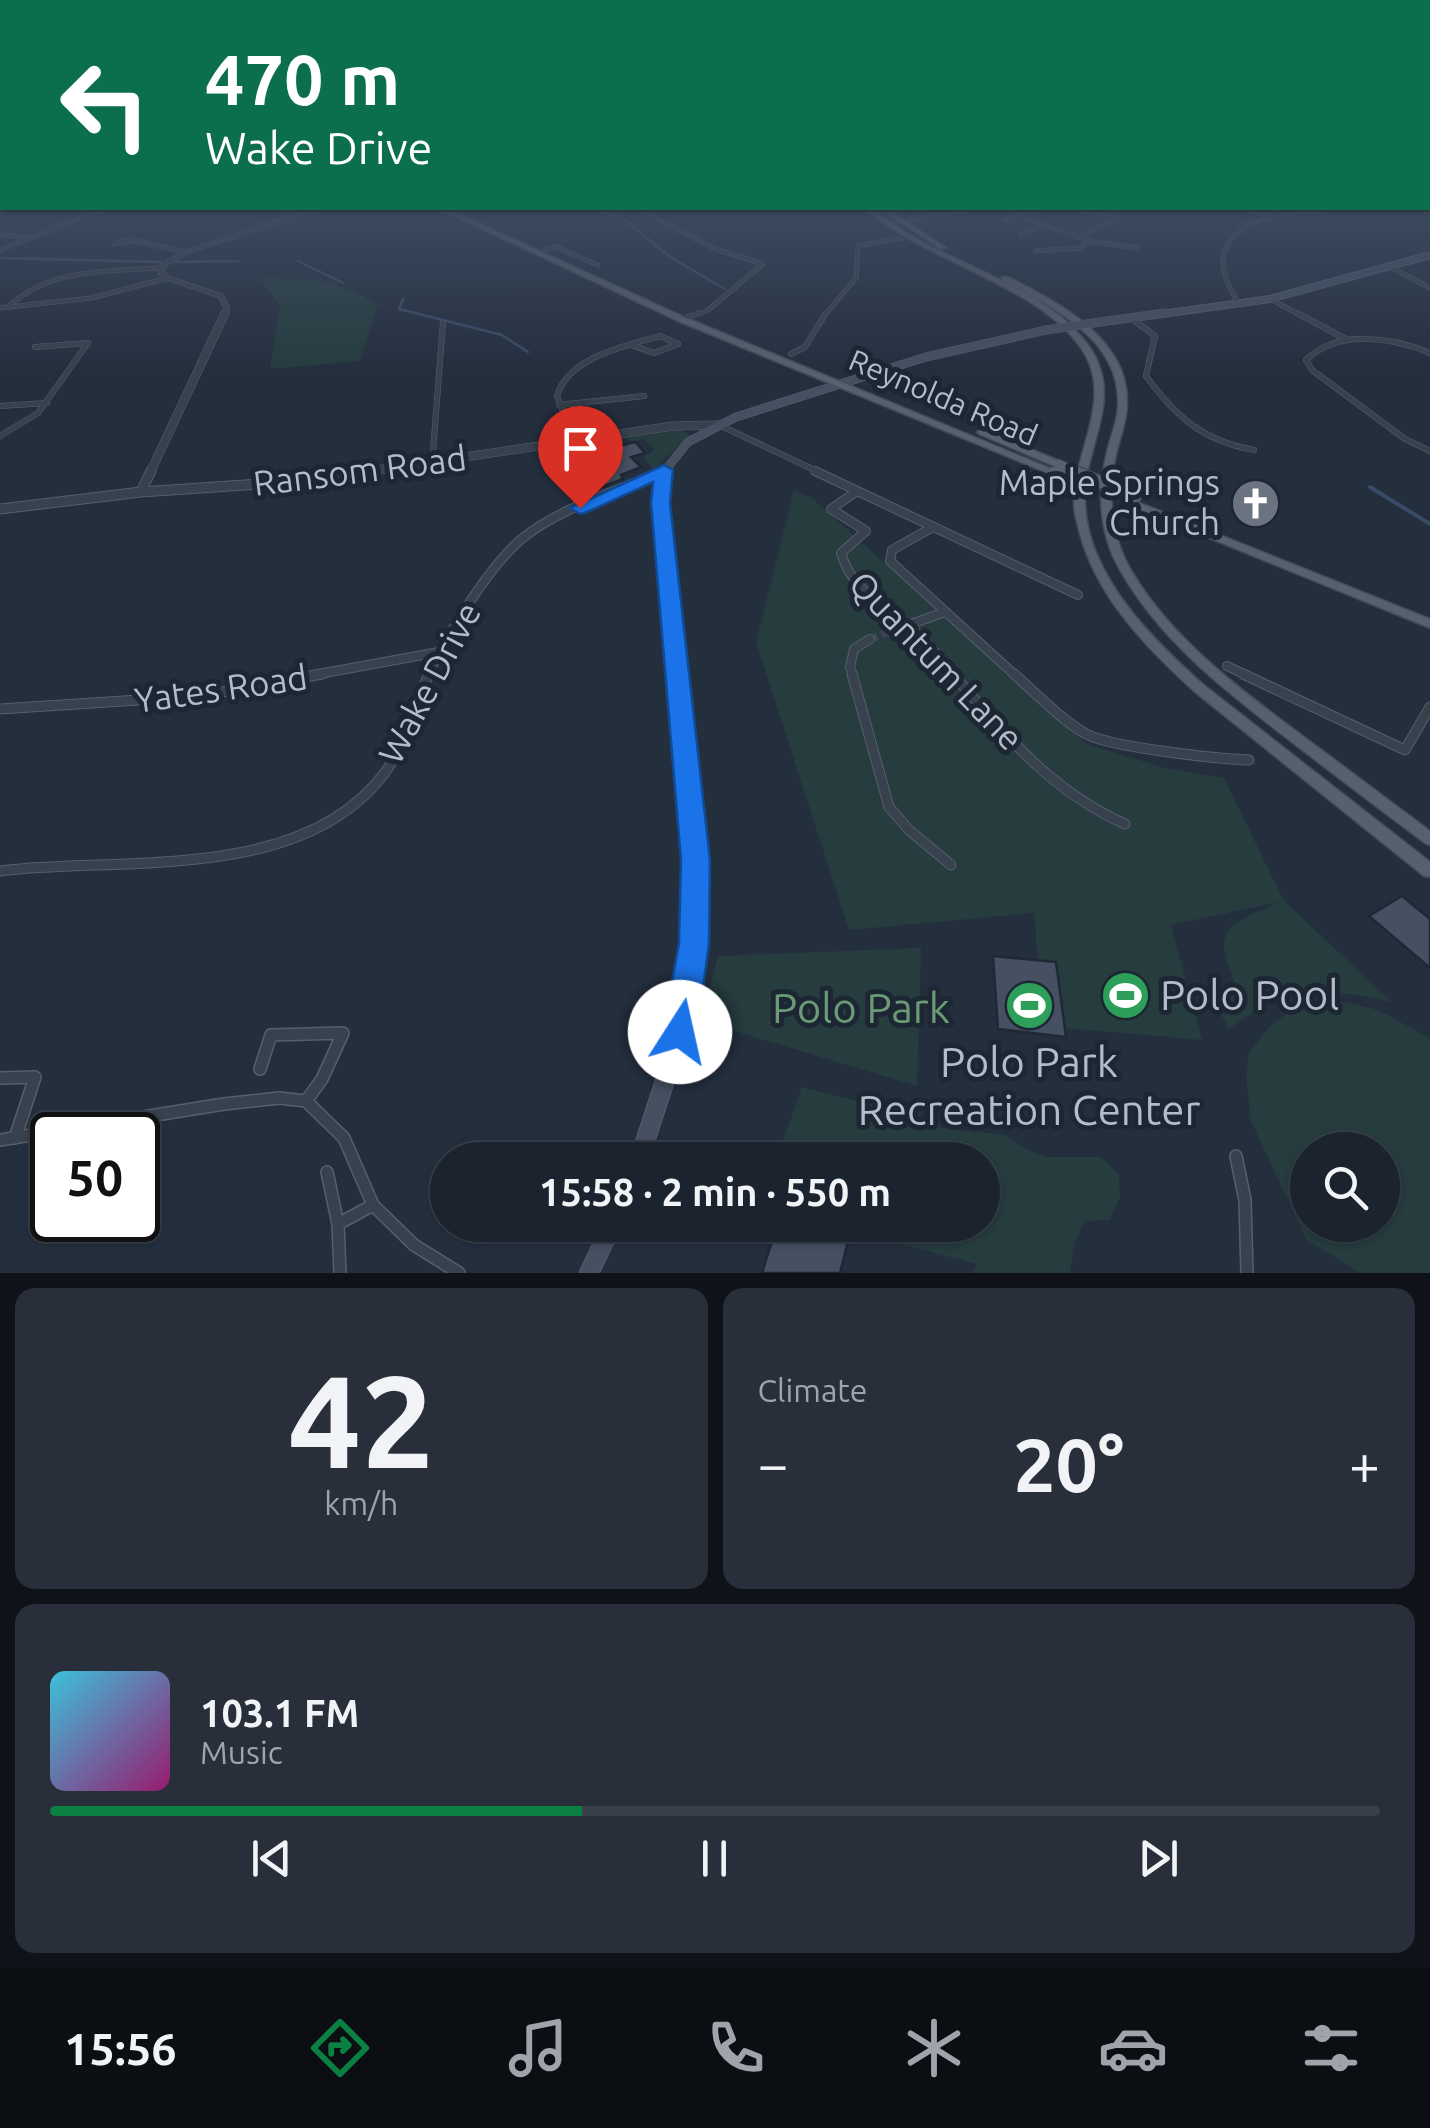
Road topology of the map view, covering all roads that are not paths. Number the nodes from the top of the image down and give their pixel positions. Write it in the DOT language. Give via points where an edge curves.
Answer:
graph roads {
  1 [pos="536,251"];
  2 [pos="547,251"];
  3 [pos="568,251"];
  4 [pos="723,251"];
  5 [pos="858,251"];
  6 [pos="934,251"];
  7 [pos="942,251"];
  8 [pos="952,251"];
  9 [pos="1225,251"];
  10 [pos="186,252"];
  11 [pos="1430,256"];
  12 [pos="598,265"];
  13 [pos="1389,266"];
  14 [pos="980,267"];
  15 [pos="162,268"];
  16 [pos="168,278"];
  17 [pos="1430,288"];
  18 [pos="1270,299"];
  19 [pos="1239,304"];
  20 [pos="4,307"];
  21 [pos="694,316"];
  22 [pos="681,318"];
  23 [pos="1131,318"];
  24 [pos="443,323"];
  25 [pos="1347,339"];
  26 [pos="630,344"];
  27 [pos="34,347"];
  28 [pos="1430,353"];
  29 [pos="791,354"];
  30 [pos="848,382"];
  31 [pos="644,396"];
  32 [pos="47,403"];
  33 [pos="559,405"];
  34 [pos="0,406"];
  35 [pos="719,425"];
  36 [pos="0,436"];
  37 [pos="574,440"];
  38 [pos="1254,450"];
  39 [pos="1430,450"];
  40 [pos="432,464"];
  41 [pos="664,470"];
  42 [pos="857,491"];
  43 [pos="140,492"];
  44 [pos="1133,499"];
  45 [pos="0,509"];
  46 [pos="933,527"];
  47 [pos="1078,596"];
  48 [pos="946,612"];
  49 [pos="1430,615"];
  50 [pos="1430,624"];
  51 [pos="909,625"];
  52 [pos="894,630"];
  53 [pos="870,639"];
  54 [pos="439,652"];
  55 [pos="1227,666"];
  56 [pos="1430,707"];
  57 [pos="0,708"];
  58 [pos="1249,760"];
  59 [pos="1124,824"];
  60 [pos="1430,839"];
  61 [pos="951,865"];
  62 [pos="1430,870"];
  63 [pos="0,871"];
  64 [pos="260,1069"];
  65 [pos="0,1078"];
  66 [pos="306,1101"];
  67 [pos="16,1138"];
  68 [pos="0,1140"];
  69 [pos="645,1142"];
  70 [pos="1236,1156"];
  71 [pos="327,1172"];
  72 [pos="372,1205"];
  73 [pos="338,1224"];
  74 [pos="604,1242"];
  75 [pos="340,1273"];
  76 [pos="459,1273"];
  77 [pos="590,1273"];
  78 [pos="1247,1273"];
  1 -- 22 [label="main road, Reynolda Road"];
  2 -- 21 [label="main road, Reynolda Road"];
  3 -- 12 [label="street"];
  4 -- 21 [label="street" via="763,264"];
  5 -- 29 [label="street" via="856,278"];
  6 -- 62 [label="main road" via="1068,327 1098,369 1102,392 1078,490 1080,518 1088,548 1129,616 1208,694"];
  7 -- 14 [label="main road"];
  8 -- 14 [label="main road"];
  9 -- 19 [label="street" via="1225,279"];
  10 -- 15 [label="street"];
  11 -- 13 [label="main road"];
  13 -- 17 [label="street"];
  13 -- 18 [label="main road"];
  14 -- 60 [label="main road" via="1082,326 1118,372 1122,398 1104,488 1106,526 1148,604 1245,698"];
  15 -- 16 [label="street"];
  15 -- 20 [label="street" via="42,282"];
  16 -- 20 [label="street" via="91,298"];
  16 -- 43 [label="street" via="221,296 227,309"];
  18 -- 19 [label="main road"];
  18 -- 25 [label="street"];
  19 -- 23 [label="main road"];
  21 -- 22 [label="street"];
  21 -- 29 [label="main road, Reynolda Road"];
  22 -- 30 [label="main road, Reynolda Road"];
  23 -- 30 [label="main road, bridge" via="957,346"];
  23 -- 38 [label="street" via="1155,336 1146,376 1172,413 1212,441"];
  24 -- 40 [label="street"];
  25 -- 28 [label="street" via="1392,341"];
  25 -- 39 [label="street" via="1310,353 1307,366 1405,439"];
  26 -- 26 [label="street" via="660,336 678,344 654,353"];
  26 -- 33 [label="street" via="565,377"];
  27 -- 32 [label="street" via="88,343"];
  29 -- 30 [label="main road, Reynolda Road"];
  30 -- 35 [label="main road"];
  30 -- 44 [label="main road, Reynolda Road, bridge"];
  31 -- 33 [label="street"];
  32 -- 34 [label="street"];
  32 -- 36 [label="street"];
  33 -- 37 [label="street"];
  35 -- 37 [label="street, Ransom Road"];
  35 -- 41 [label="main road" via="684,445"];
  35 -- 42 [label="street"];
  37 -- 40 [label="street, Ransom Road"];
  40 -- 43 [label="street, Ransom Road"];
  41 -- 54 [label="street, Wake Drive" via="525,536 495,567"];
  41 -- 69 [label="main road" via="660,503 696,912 680,1032"];
  42 -- 46 [label="street"];
  42 -- 51 [label="street, Quantum Lane" via="832,508 866,531 841,553 844,572"];
  43 -- 45 [label="street, Ransom Road"];
  44 -- 49 [label="main road, Reynolda Road"];
  44 -- 50 [label="main road, Reynolda Road"];
  46 -- 47 [label="street"];
  46 -- 48 [label="street" via="892,550 890,561"];
  48 -- 51 [label="street"];
  48 -- 58 [label="street" via="1090,736"];
  51 -- 52 [label="street"];
  51 -- 59 [label="street, Quantum Lane" via="1059,786 1092,813"];
  53 -- 61 [label="street" via="854,649 850,667 889,807"];
  54 -- 57 [label="street, Yates Road" via="200,696"];
  54 -- 63 [label="street, Wake Drive" via="386,770 318,828 277,846 197,858"];
  55 -- 56 [label="street" via="1405,750"];
  64 -- 66 [label="street" via="271,1035 343,1033"];
  65 -- 67 [label="street" via="34,1077"];
  66 -- 67 [label="street" via="224,1104"];
  66 -- 72 [label="street" via="344,1138"];
  67 -- 68 [label="street"];
  70 -- 78 [label="street"];
  71 -- 73 [label="street"];
  72 -- 73 [label="street"];
  72 -- 76 [label="street"];
  73 -- 75 [label="street"];
  74 -- 77 [label="main road"];
}
